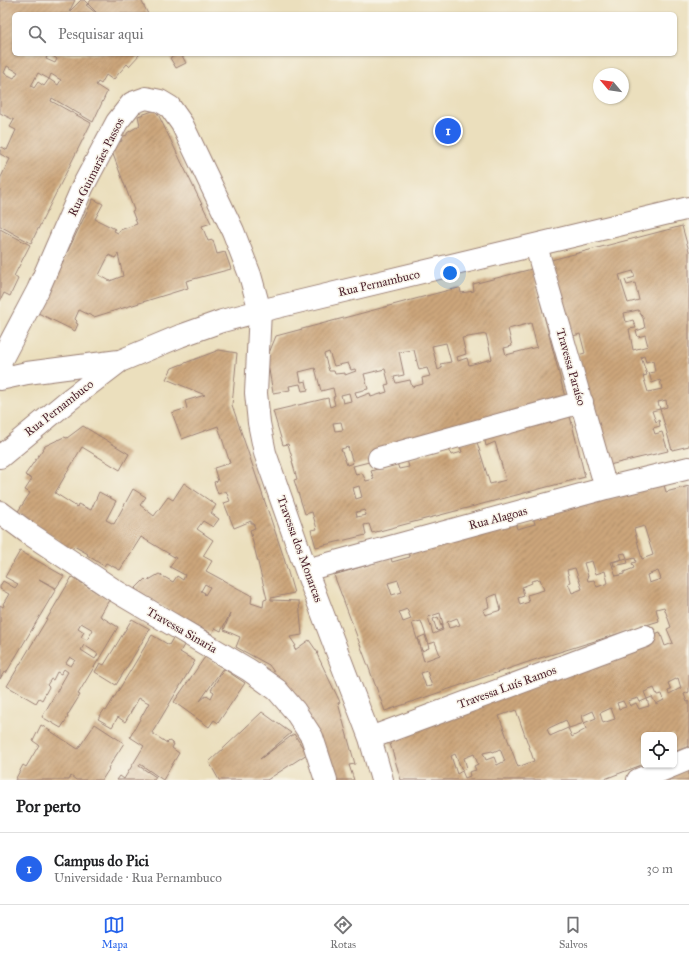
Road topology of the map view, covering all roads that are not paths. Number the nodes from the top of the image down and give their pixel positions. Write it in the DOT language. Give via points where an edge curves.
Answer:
graph roads {
  1 [pos="689,208"];
  2 [pos="536,246"];
  3 [pos="260,311"];
  4 [pos="120,361"];
  5 [pos="0,362"];
  6 [pos="0,379"];
  7 [pos="582,402"];
  8 [pos="0,457"];
  9 [pos="379,458"];
  10 [pos="689,468"];
  11 [pos="606,488"];
  12 [pos="0,512"];
  13 [pos="306,570"];
  14 [pos="645,636"];
  15 [pos="370,738"];
  16 [pos="689,759"];
  17 [pos="326,780"];
  18 [pos="382,780"];
  19 [pos="638,780"];
  1 -- 2 [label="street, Rua Pernambuco"];
  2 -- 3 [label="street, Rua Pernambuco"];
  2 -- 7 [label="street, Travessa Paraíso"];
  3 -- 4 [label="street, Rua Pernambuco" via="222,321"];
  3 -- 5 [label="street, Rua Guimarães Passos" via="250,275 233,231 182,124 170,107 160,101 146,98 132,103 117,122 83,186 38,290"];
  3 -- 13 [label="street, Travessa dos Monarcas" via="256,393 258,423 265,453"];
  4 -- 6 [label="street, Rua Pernambuco" via="27,372"];
  4 -- 8 [label="street, Rua Pernambuco"];
  7 -- 9 [label="street"];
  7 -- 11 [label="street, Travessa Paraíso"];
  10 -- 11 [label="street, Rua Alagoas"];
  11 -- 13 [label="street, Rua Alagoas"];
  12 -- 17 [label="street, Travessa Sinaria" via="114,590 249,670 277,690 312,737"];
  13 -- 15 [label="street, Travessa dos Monarcas"];
  14 -- 15 [label="street, Travessa Luís Ramos"];
  15 -- 18 [label="street, Travessa dos Monarcas"];
  16 -- 19 [label="street"];
}
